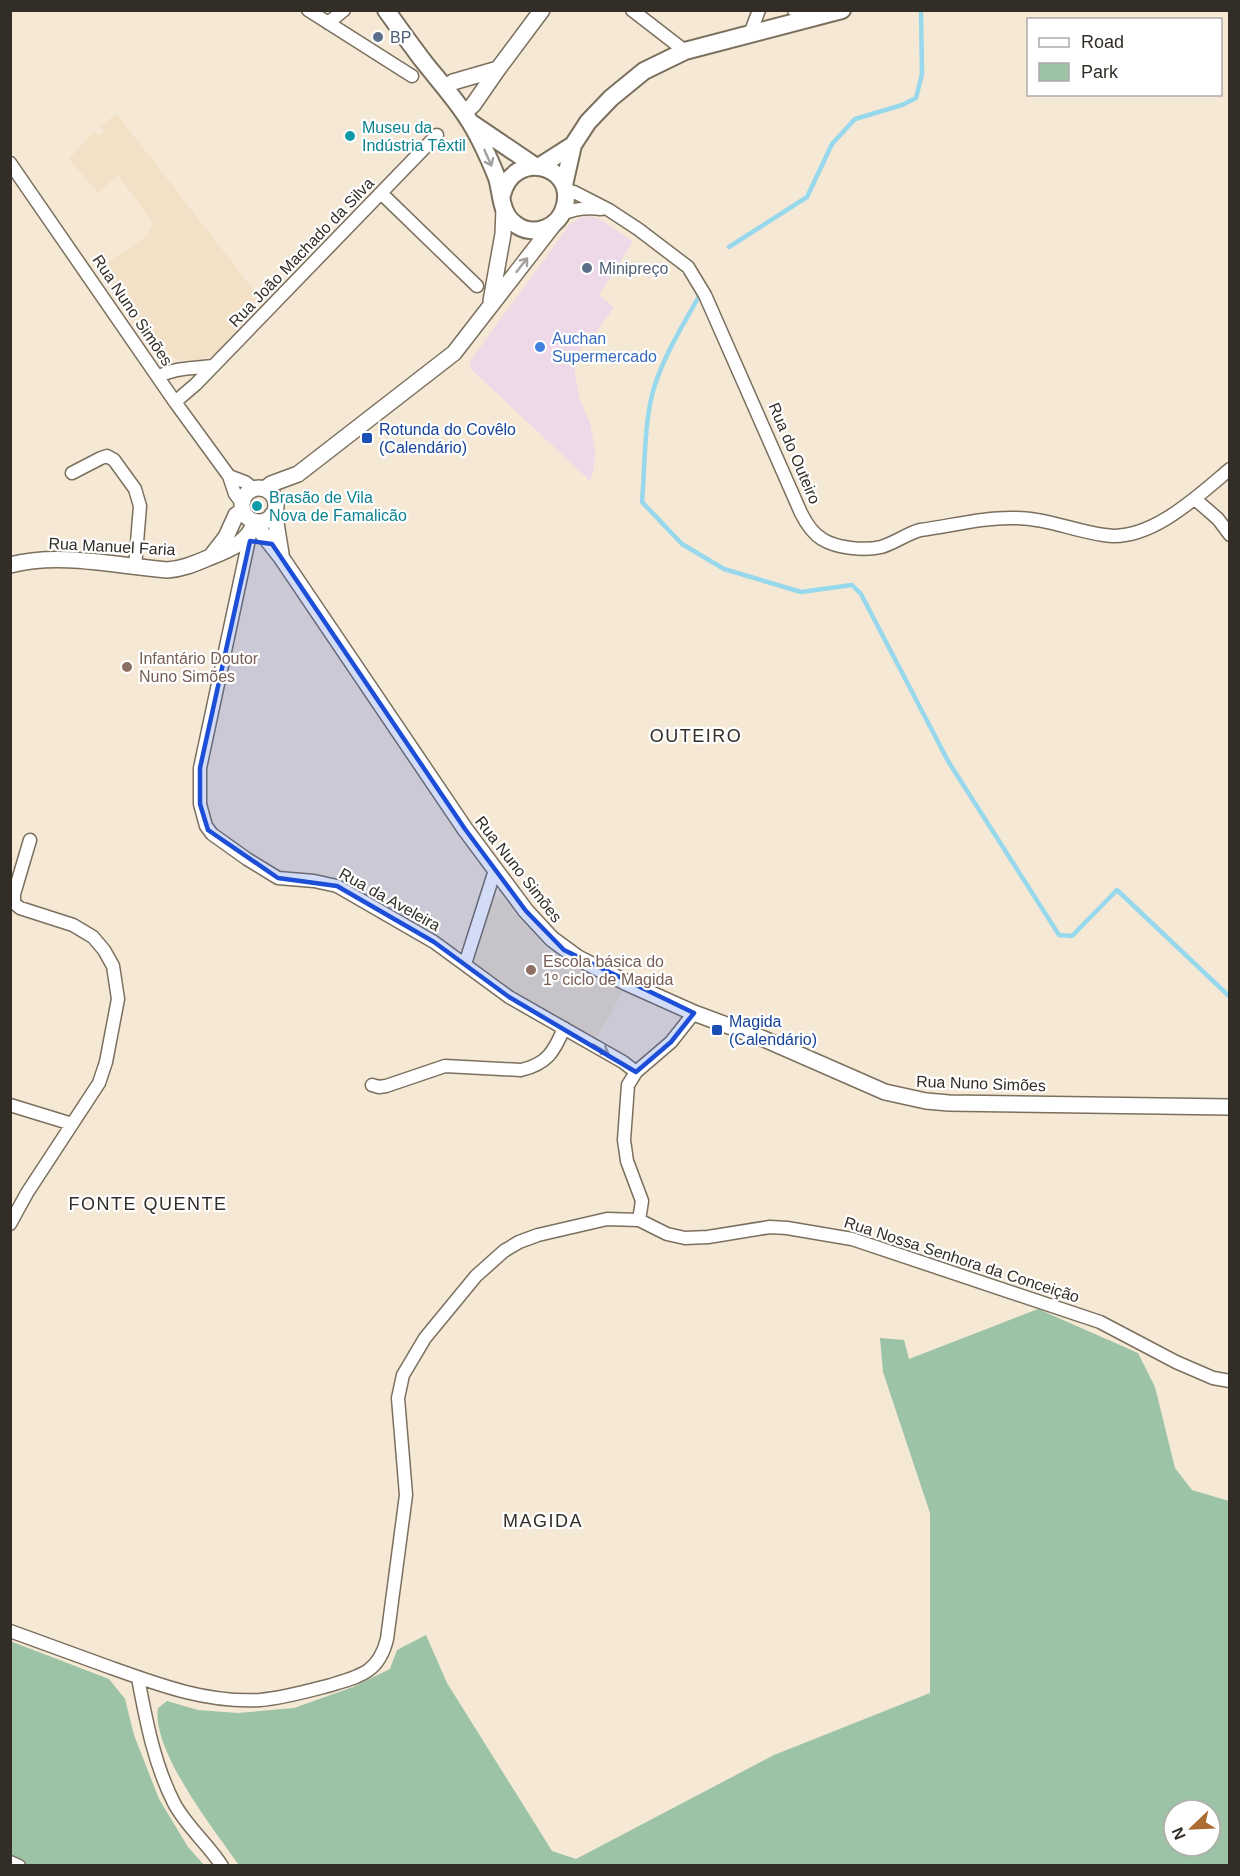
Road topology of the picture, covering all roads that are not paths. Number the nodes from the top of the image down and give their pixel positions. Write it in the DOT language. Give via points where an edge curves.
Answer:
graph roads {
  1 [pos="308,10"];
  2 [pos="344,10"];
  3 [pos="386,10"];
  4 [pos="542,10"];
  5 [pos="632,10"];
  6 [pos="759,10"];
  7 [pos="842,10"];
  8 [pos="800,15"];
  9 [pos="328,23"];
  10 [pos="750,34"];
  11 [pos="685,51"];
  12 [pos="498,69"];
  13 [pos="412,76"];
  14 [pos="445,87"];
  15 [pos="467,117"];
  16 [pos="437,135"];
  17 [pos="573,145"];
  18 [pos="10,163"];
  19 [pos="537,166"];
  20 [pos="564,188"];
  21 [pos="381,193"];
  22 [pos="503,202"];
  23 [pos="609,210"];
  24 [pos="558,219"];
  25 [pos="477,286"];
  26 [pos="490,305"];
  27 [pos="212,366"];
  28 [pos="158,377"];
  29 [pos="175,402"];
  30 [pos="1230,469"];
  31 [pos="72,473"];
  32 [pos="298,474"];
  33 [pos="229,476"];
  34 [pos="259,489"];
  35 [pos="1195,498"];
  36 [pos="242,507"];
  37 [pos="274,509"];
  38 [pos="250,532"];
  39 [pos="1230,535"];
  40 [pos="210,557"];
  41 [pos="281,557"];
  42 [pos="10,565"];
  43 [pos="135,567"];
  44 [pos="30,840"];
  45 [pos="495,870"];
  46 [pos="465,964"];
  47 [pos="694,1012"];
  48 [pos="564,1028"];
  49 [pos="636,1072"];
  50 [pos="372,1085"];
  51 [pos="10,1105"];
  52 [pos="1230,1107"];
  53 [pos="72,1124"];
  54 [pos="639,1220"];
  55 [pos="10,1224"];
  56 [pos="1230,1381"];
  57 [pos="10,1631"];
  58 [pos="138,1678"];
  59 [pos="10,1862"];
  60 [pos="19,1866"];
  61 [pos="222,1866"];
  1 -- 9 [label="street"];
  2 -- 9 [label="street"];
  3 -- 14 [label="main road"];
  4 -- 12 [label="street"];
  5 -- 11 [label="street"];
  6 -- 10 [label="street"];
  7 -- 8 [label="main road"];
  8 -- 10 [label="main road"];
  9 -- 13 [label="street"];
  10 -- 11 [label="main road"];
  11 -- 17 [label="main road" via="622,87 593,116"];
  12 -- 14 [label="street"];
  12 -- 15 [label="street"];
  14 -- 15 [label="main road"];
  15 -- 19 [label="main road"];
  15 -- 22 [label="main road, one-way" via="496,177"];
  16 -- 21 [label="street, Rua João Machado da Silva"];
  17 -- 19 [label="main road"];
  17 -- 20 [label="main road"];
  18 -- 28 [label="street, Rua Nuno Simões"];
  19 -- 20 [label="main road" via="554,173"];
  19 -- 22 [label="main road" via="516,171 509,177"];
  20 -- 23 [label="street, Rua do Outeiro"];
  20 -- 24 [label="main road" via="565,206"];
  21 -- 25 [label="street"];
  21 -- 27 [label="street, Rua João Machado da Silva"];
  22 -- 24 [label="main road" via="508,218 525,229 545,229"];
  22 -- 26 [label="street" via="504,234"];
  23 -- 24 [label="street, Rua do Outeiro" via="573,209"];
  23 -- 35 [label="street, Rua do Outeiro" via="688,267 698,281 801,513 822,539 871,549 920,530 998,518 1037,519 1113,537 1152,526"];
  26 -- 24 [label="street, one-way"];
  26 -- 32 [label="street" via="468,337 443,363"];
  27 -- 28 [label="street" via="178,369"];
  27 -- 29 [label="street, Rua João Machado da Silva"];
  28 -- 29 [label="street, Rua Nuno Simões"];
  29 -- 33 [label="street, Rua Nuno Simões"];
  30 -- 35 [label="street, Rua do Outeiro"];
  31 -- 43 [label="street" via="107,456 135,489 140,506"];
  32 -- 34 [label="street"];
  32 -- 37 [label="street"];
  33 -- 34 [label="street, Rua Nuno Simões"];
  33 -- 36 [label="street, Rua Nuno Simões"];
  34 -- 36 [label="street" via="246,494"];
  34 -- 37 [label="street" via="270,492"];
  35 -- 39 [label="street"];
  36 -- 38 [label="street, Rua Nuno Simões"];
  36 -- 40 [label="street"];
  37 -- 38 [label="street, Rua Manuel Faria"];
  37 -- 41 [label="street, Rua Nuno Simões"];
  38 -- 40 [label="street, Rua Manuel Faria"];
  38 -- 41 [label="street, Rua Nuno Simões" via="262,533"];
  38 -- 46 [label="street, Rua da Aveleira" via="200,768 200,804 206,826 278,878 337,886"];
  40 -- 43 [label="street, Rua Manuel Faria" via="180,569"];
  41 -- 45 [label="street, Rua Nuno Simões"];
  42 -- 43 [label="street, Rua Manuel Faria" via="62,560"];
  44 -- 53 [label="street" via="14,903 73,925 93,937 113,966 117,983 118,999 106,1062 99,1083"];
  45 -- 46 [label="street"];
  45 -- 47 [label="street, Rua Nuno Simões" via="526,911 564,950"];
  46 -- 48 [label="street, Rua da Aveleira" via="509,997"];
  47 -- 49 [label="street" via="665,1047"];
  47 -- 52 [label="street, Rua Nuno Simões" via="905,1098"];
  48 -- 49 [label="street, Rua da Aveleira, one-way"];
  48 -- 50 [label="street" via="551,1054 531,1067 520,1070 445,1066 386,1086"];
  49 -- 54 [label="street" via="628,1085 624,1140 627,1161 642,1201"];
  51 -- 53 [label="street"];
  53 -- 55 [label="street"];
  54 -- 56 [label="street, Rua Nossa Senhora da Conceição" via="667,1234 686,1238 770,1227 852,1239 1100,1322 1176,1362"];
  54 -- 58 [label="street" via="607,1219 527,1239 504,1251 476,1276 408,1364 398,1398 405,1512 387,1639 384,1652 371,1669 319,1688 261,1700 210,1698"];
  57 -- 58 [label="street"];
  58 -- 61 [label="street" via="151,1741 175,1804"];
  59 -- 60 [label="street"];
}
